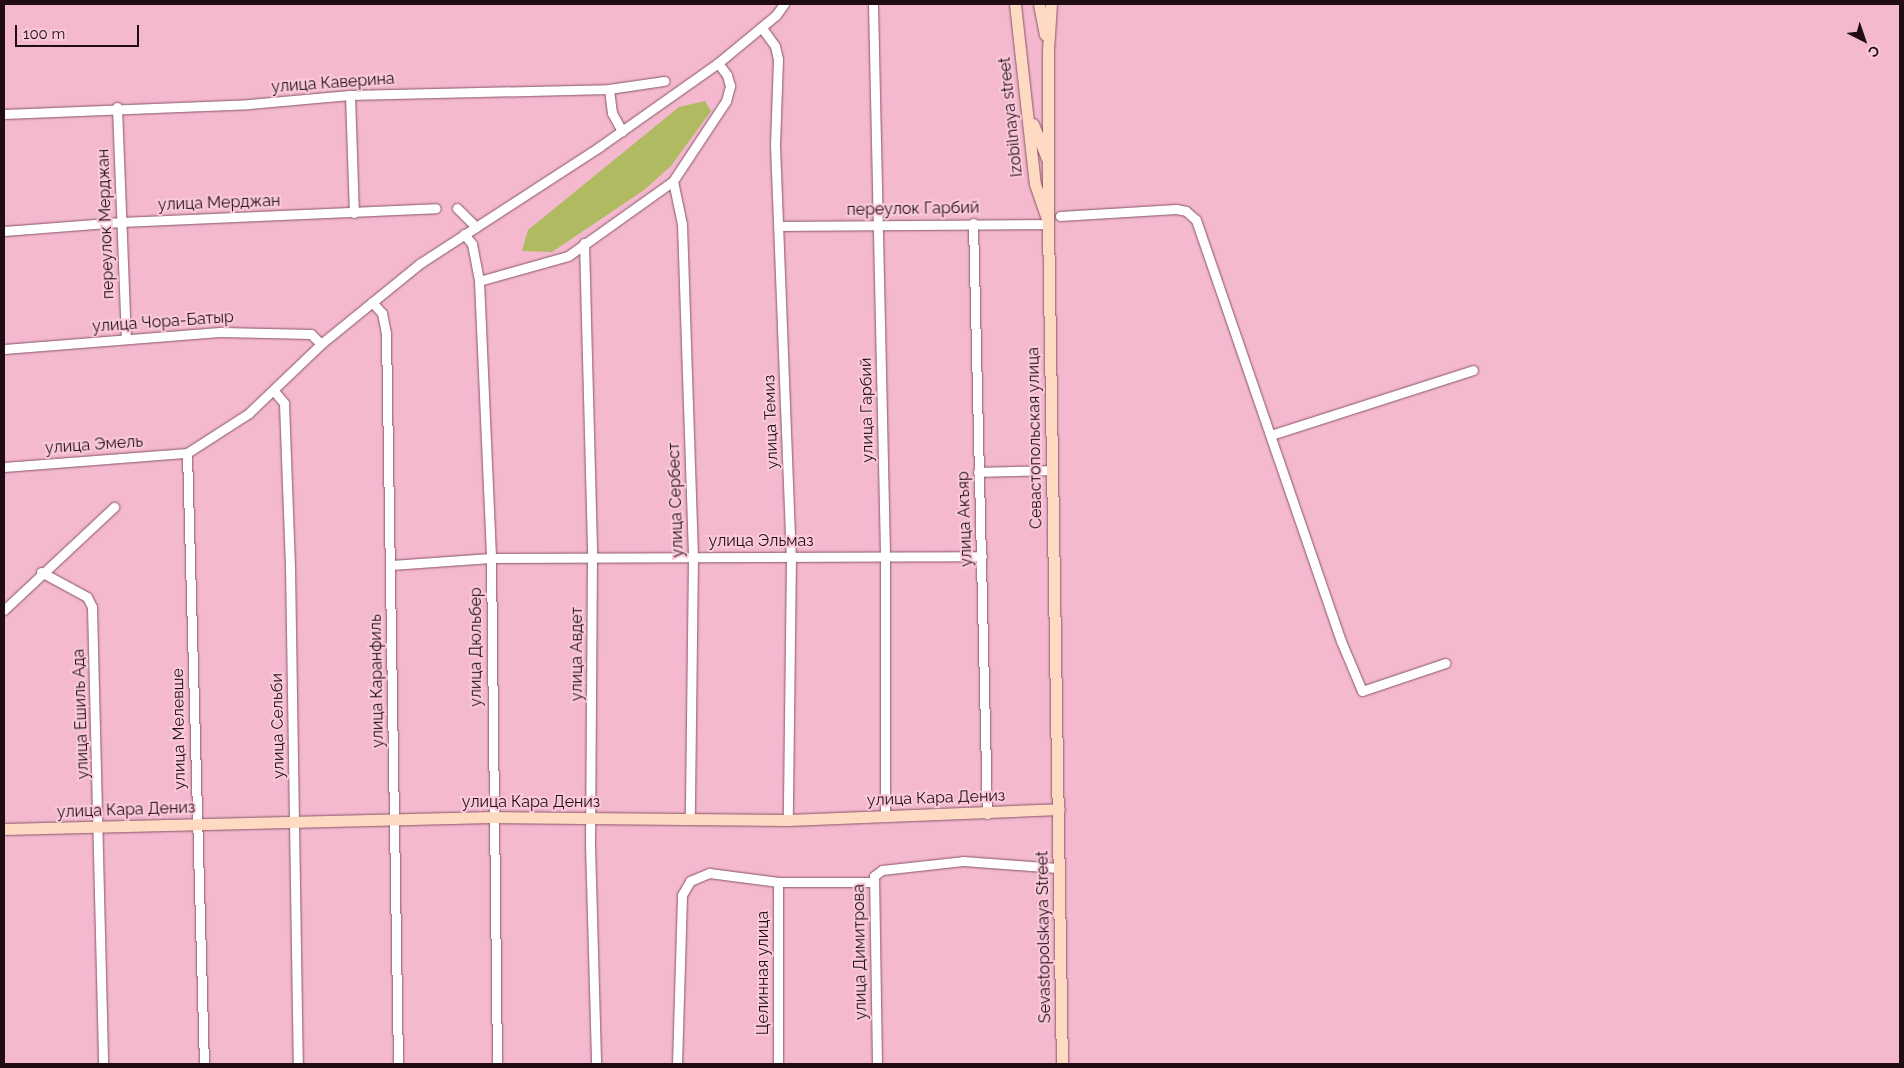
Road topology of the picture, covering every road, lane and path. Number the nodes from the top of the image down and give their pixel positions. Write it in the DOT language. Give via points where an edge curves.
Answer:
graph roads {
  1 [pos="784,4"];
  2 [pos="873,4"];
  3 [pos="1015,4"];
  4 [pos="1039,4"];
  5 [pos="1051,4"];
  6 [pos="762,28"];
  7 [pos="1048,51"];
  8 [pos="718,63"];
  9 [pos="664,81"];
  10 [pos="609,89"];
  11 [pos="350,95"];
  12 [pos="116,107"];
  13 [pos="1028,113"];
  14 [pos="4,114"];
  15 [pos="622,131"];
  16 [pos="1050,166"];
  17 [pos="673,181"];
  18 [pos="436,208"];
  19 [pos="458,208"];
  20 [pos="354,213"];
  21 [pos="1060,216"];
  22 [pos="120,222"];
  23 [pos="973,223"];
  24 [pos="879,224"];
  25 [pos="1048,224"];
  26 [pos="779,226"];
  27 [pos="476,227"];
  28 [pos="4,231"];
  29 [pos="464,234"];
  30 [pos="584,243"];
  31 [pos="478,281"];
  32 [pos="372,302"];
  33 [pos="126,339"];
  34 [pos="320,344"];
  35 [pos="4,349"];
  36 [pos="1474,370"];
  37 [pos="274,391"];
  38 [pos="1274,434"];
  39 [pos="187,453"];
  40 [pos="4,467"];
  41 [pos="1052,470"];
  42 [pos="978,472"];
  43 [pos="114,507"];
  44 [pos="693,556"];
  45 [pos="791,556"];
  46 [pos="885,556"];
  47 [pos="982,556"];
  48 [pos="592,557"];
  49 [pos="491,558"];
  50 [pos="391,566"];
  51 [pos="41,572"];
  52 [pos="4,610"];
  53 [pos="1445,663"];
  54 [pos="1059,809"];
  55 [pos="987,814"];
  56 [pos="885,816"];
  57 [pos="492,817"];
  58 [pos="593,818"];
  59 [pos="690,820"];
  60 [pos="788,820"];
  61 [pos="393,822"];
  62 [pos="197,824"];
  63 [pos="294,824"];
  64 [pos="99,827"];
  65 [pos="4,829"];
  66 [pos="1058,868"];
  67 [pos="778,882"];
  68 [pos="872,882"];
  69 [pos="103,1064"];
  70 [pos="204,1064"];
  71 [pos="298,1064"];
  72 [pos="398,1064"];
  73 [pos="497,1064"];
  74 [pos="596,1064"];
  75 [pos="677,1064"];
  76 [pos="778,1064"];
  77 [pos="877,1064"];
  78 [pos="1062,1064"];
  1 -- 6 [label="street"];
  2 -- 24 [label="street, улица Гарбий"];
  3 -- 13 [label="main road, Izobilnaya street"];
  4 -- 7 [label="main road"];
  5 -- 7 [label="main road"];
  6 -- 8 [label="street"];
  6 -- 26 [label="street, улица Темиз" via="775,46 778,59 776,145"];
  7 -- 16 [label="main road, Севастопольская улица"];
  8 -- 15 [label="street"];
  8 -- 17 [label="street" via="730,86 726,101"];
  9 -- 10 [label="street, улица Каверина"];
  10 -- 11 [label="street, улица Каверина"];
  10 -- 15 [label="street" via="612,113"];
  11 -- 12 [label="street, улица Каверина" via="249,104"];
  11 -- 20 [label="street"];
  12 -- 14 [label="street, улица Каверина"];
  12 -- 22 [label="street, переулок Мерджан"];
  13 -- 16 [label="main road"];
  13 -- 25 [label="main road, Izobilnaya street" via="1035,184"];
  15 -- 27 [label="street"];
  16 -- 25 [label="main road, Севастопольская улица"];
  17 -- 30 [label="street"];
  17 -- 44 [label="street, улица Сербест" via="682,224"];
  18 -- 20 [label="street, улица Мерджан"];
  19 -- 27 [label="street"];
  20 -- 22 [label="street, улица Мерджан"];
  21 -- 53 [label="street" via="1176,209 1196,220 1341,641 1362,691"];
  22 -- 28 [label="street, улица Мерджан"];
  22 -- 33 [label="street, переулок Мерджан"];
  23 -- 24 [label="street, переулок Гарбий"];
  23 -- 25 [label="street, переулок Гарбий"];
  23 -- 42 [label="street, улица Акъяр"];
  24 -- 26 [label="street, переулок Гарбий"];
  24 -- 46 [label="street, улица Гарбий"];
  25 -- 41 [label="main road, Севастопольская улица"];
  26 -- 45 [label="street, улица Темиз"];
  27 -- 29 [label="street"];
  29 -- 31 [label="street, улица Дюльбер" via="472,244"];
  29 -- 32 [label="street"];
  30 -- 31 [label="street" via="568,256"];
  30 -- 48 [label="street, улица Авдет"];
  31 -- 49 [label="street, улица Дюльбер"];
  32 -- 34 [label="street"];
  32 -- 50 [label="street, улица Каранфиль" via="382,313 386,333"];
  33 -- 34 [label="street, улица Чора-Батыр" via="222,332 311,334"];
  33 -- 35 [label="street, улица Чора-Батыр"];
  34 -- 37 [label="street"];
  36 -- 38 [label="street"];
  37 -- 39 [label="street" via="249,413"];
  37 -- 63 [label="street, улица Сельби" via="284,402"];
  39 -- 40 [label="street, улица Эмель"];
  39 -- 62 [label="street, улица Мелевше"];
  41 -- 42 [label="street"];
  41 -- 54 [label="main road, Севастопольская улица"];
  42 -- 47 [label="street, улица Акъяр"];
  43 -- 51 [label="street"];
  44 -- 45 [label="street, улица Эльмаз"];
  44 -- 48 [label="street, улица Эльмаз"];
  44 -- 59 [label="street, улица Сербест"];
  45 -- 46 [label="street, улица Эльмаз"];
  45 -- 60 [label="street, улица Темиз"];
  46 -- 47 [label="street, улица Эльмаз"];
  46 -- 56 [label="street, улица Гарбий"];
  47 -- 55 [label="street, улица Акъяр"];
  48 -- 49 [label="street, улица Эльмаз"];
  48 -- 58 [label="street, улица Авдет"];
  49 -- 50 [label="street, улица Эльмаз"];
  49 -- 57 [label="street, улица Дюльбер"];
  50 -- 61 [label="street, улица Каранфиль"];
  51 -- 52 [label="street"];
  51 -- 64 [label="street, улица Ешиль Ада" via="87,597 92,607"];
  54 -- 55 [label="main road, улица Кара Дениз"];
  54 -- 66 [label="main road, Sevastopolskaya Street"];
  55 -- 56 [label="main road, улица Кара Дениз"];
  56 -- 60 [label="main road, улица Кара Дениз"];
  57 -- 58 [label="main road, улица Кара Дениз"];
  57 -- 61 [label="main road, улица Кара Дениз"];
  57 -- 73 [label="street, улица Дюльбер"];
  58 -- 59 [label="main road, улица Кара Дениз"];
  58 -- 74 [label="street, улица Авдет" via="590,845"];
  59 -- 60 [label="main road, улица Кара Дениз"];
  61 -- 63 [label="main road, улица Кара Дениз"];
  61 -- 72 [label="street, улица Каранфиль"];
  62 -- 63 [label="main road, улица Кара Дениз"];
  62 -- 64 [label="main road, улица Кара Дениз"];
  62 -- 70 [label="street, улица Мелевше"];
  63 -- 71 [label="street, улица Сельби"];
  64 -- 65 [label="main road, улица Кара Дениз"];
  64 -- 69 [label="street, улица Ешиль Ада"];
  66 -- 68 [label="street, улица Димитрова" via="963,861 882,870"];
  66 -- 78 [label="main road, Sevastopolskaya Street"];
  67 -- 68 [label="street"];
  67 -- 75 [label="street" via="709,873 690,881 682,895"];
  67 -- 76 [label="street, Целинная улица"];
  68 -- 77 [label="street, улица Димитрова"];
}
